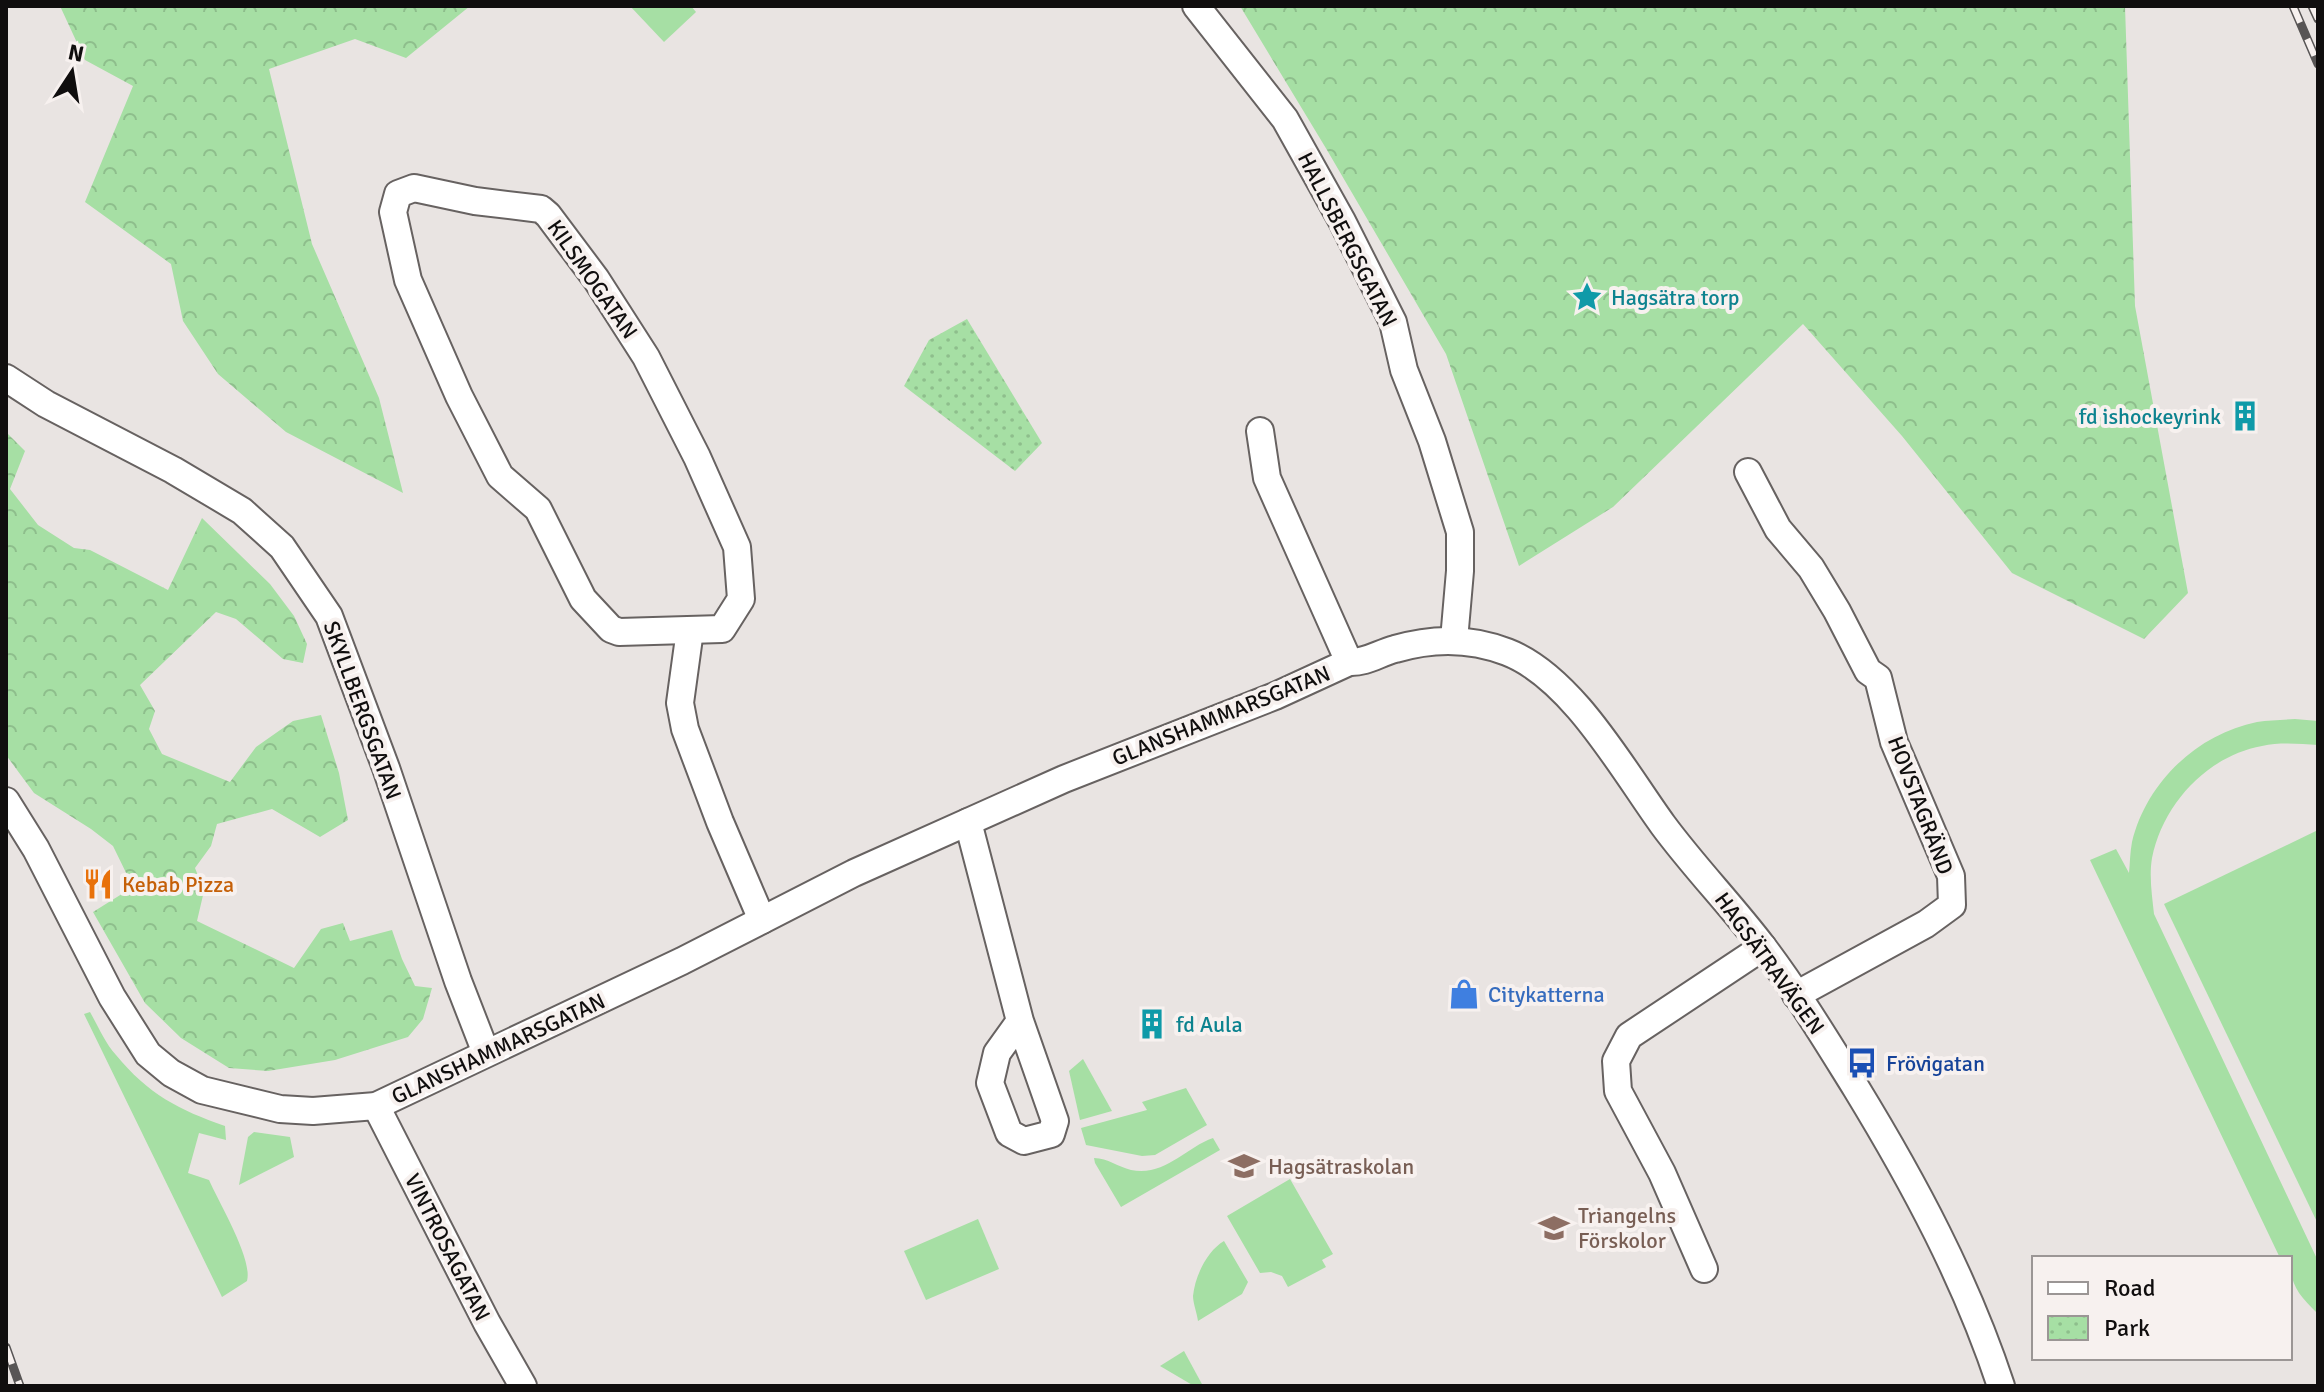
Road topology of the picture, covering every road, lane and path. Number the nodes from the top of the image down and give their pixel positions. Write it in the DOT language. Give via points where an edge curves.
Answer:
graph roads {
  1 [pos="1196,6"];
  2 [pos="6,378"];
  3 [pos="1260,431"];
  4 [pos="1748,472"];
  5 [pos="690,630"];
  6 [pos="1454,640"];
  7 [pos="1481,644"];
  8 [pos="1349,662"];
  9 [pos="6,801"];
  10 [pos="968,822"];
  11 [pos="762,920"];
  12 [pos="1763,947"];
  13 [pos="1796,995"];
  14 [pos="1020,1021"];
  15 [pos="486,1053"];
  16 [pos="376,1106"];
  17 [pos="1704,1269"];
  18 [pos="523,1386"];
  19 [pos="2001,1386"];
  1 -- 6 [label="street, HALLSBERGSGATAN" via="1285,119 1393,322 1404,370 1460,532"];
  2 -- 15 [label="street, SKYLLBERGSGATAN" via="242,511 282,547 329,616"];
  3 -- 8 [label="street" via="1267,478"];
  4 -- 13 [label="street, HOVSTAGRÄND" via="1778,529 1811,568 1868,671 1878,678 1894,742 1951,876 1952,905"];
  5 -- 5 [label="street, KILSMOGATAN" via="611,629 583,599 538,509 500,476 408,280 393,212 398,194 414,188 541,209 596,279 646,357 737,547 741,599 722,629"];
  5 -- 11 [label="street" via="680,703 685,729"];
  6 -- 7 [label="street, GLANSHAMMARSGATAN"];
  6 -- 8 [label="street, GLANSHAMMARSGATAN" via="1421,642"];
  7 -- 12 [label="street, HAGSÄTRAVÄGEN" via="1508,652 1556,684"];
  8 -- 10 [label="street, GLANSHAMMARSGATAN"];
  9 -- 16 [label="street, GLANSHAMMARSGATAN" via="112,997 148,1054 171,1073 202,1090 280,1109"];
  10 -- 11 [label="street, GLANSHAMMARSGATAN"];
  10 -- 14 [label="street"];
  11 -- 15 [label="street, GLANSHAMMARSGATAN"];
  12 -- 13 [label="street, HAGSÄTRAVÄGEN"];
  12 -- 17 [label="street" via="1629,1036 1616,1061 1618,1091"];
  13 -- 19 [label="street, HAGSÄTRAVÄGEN" via="1921,1199"];
  15 -- 16 [label="street, GLANSHAMMARSGATAN"];
  16 -- 18 [label="street, VINTROSAGATAN"];
}
